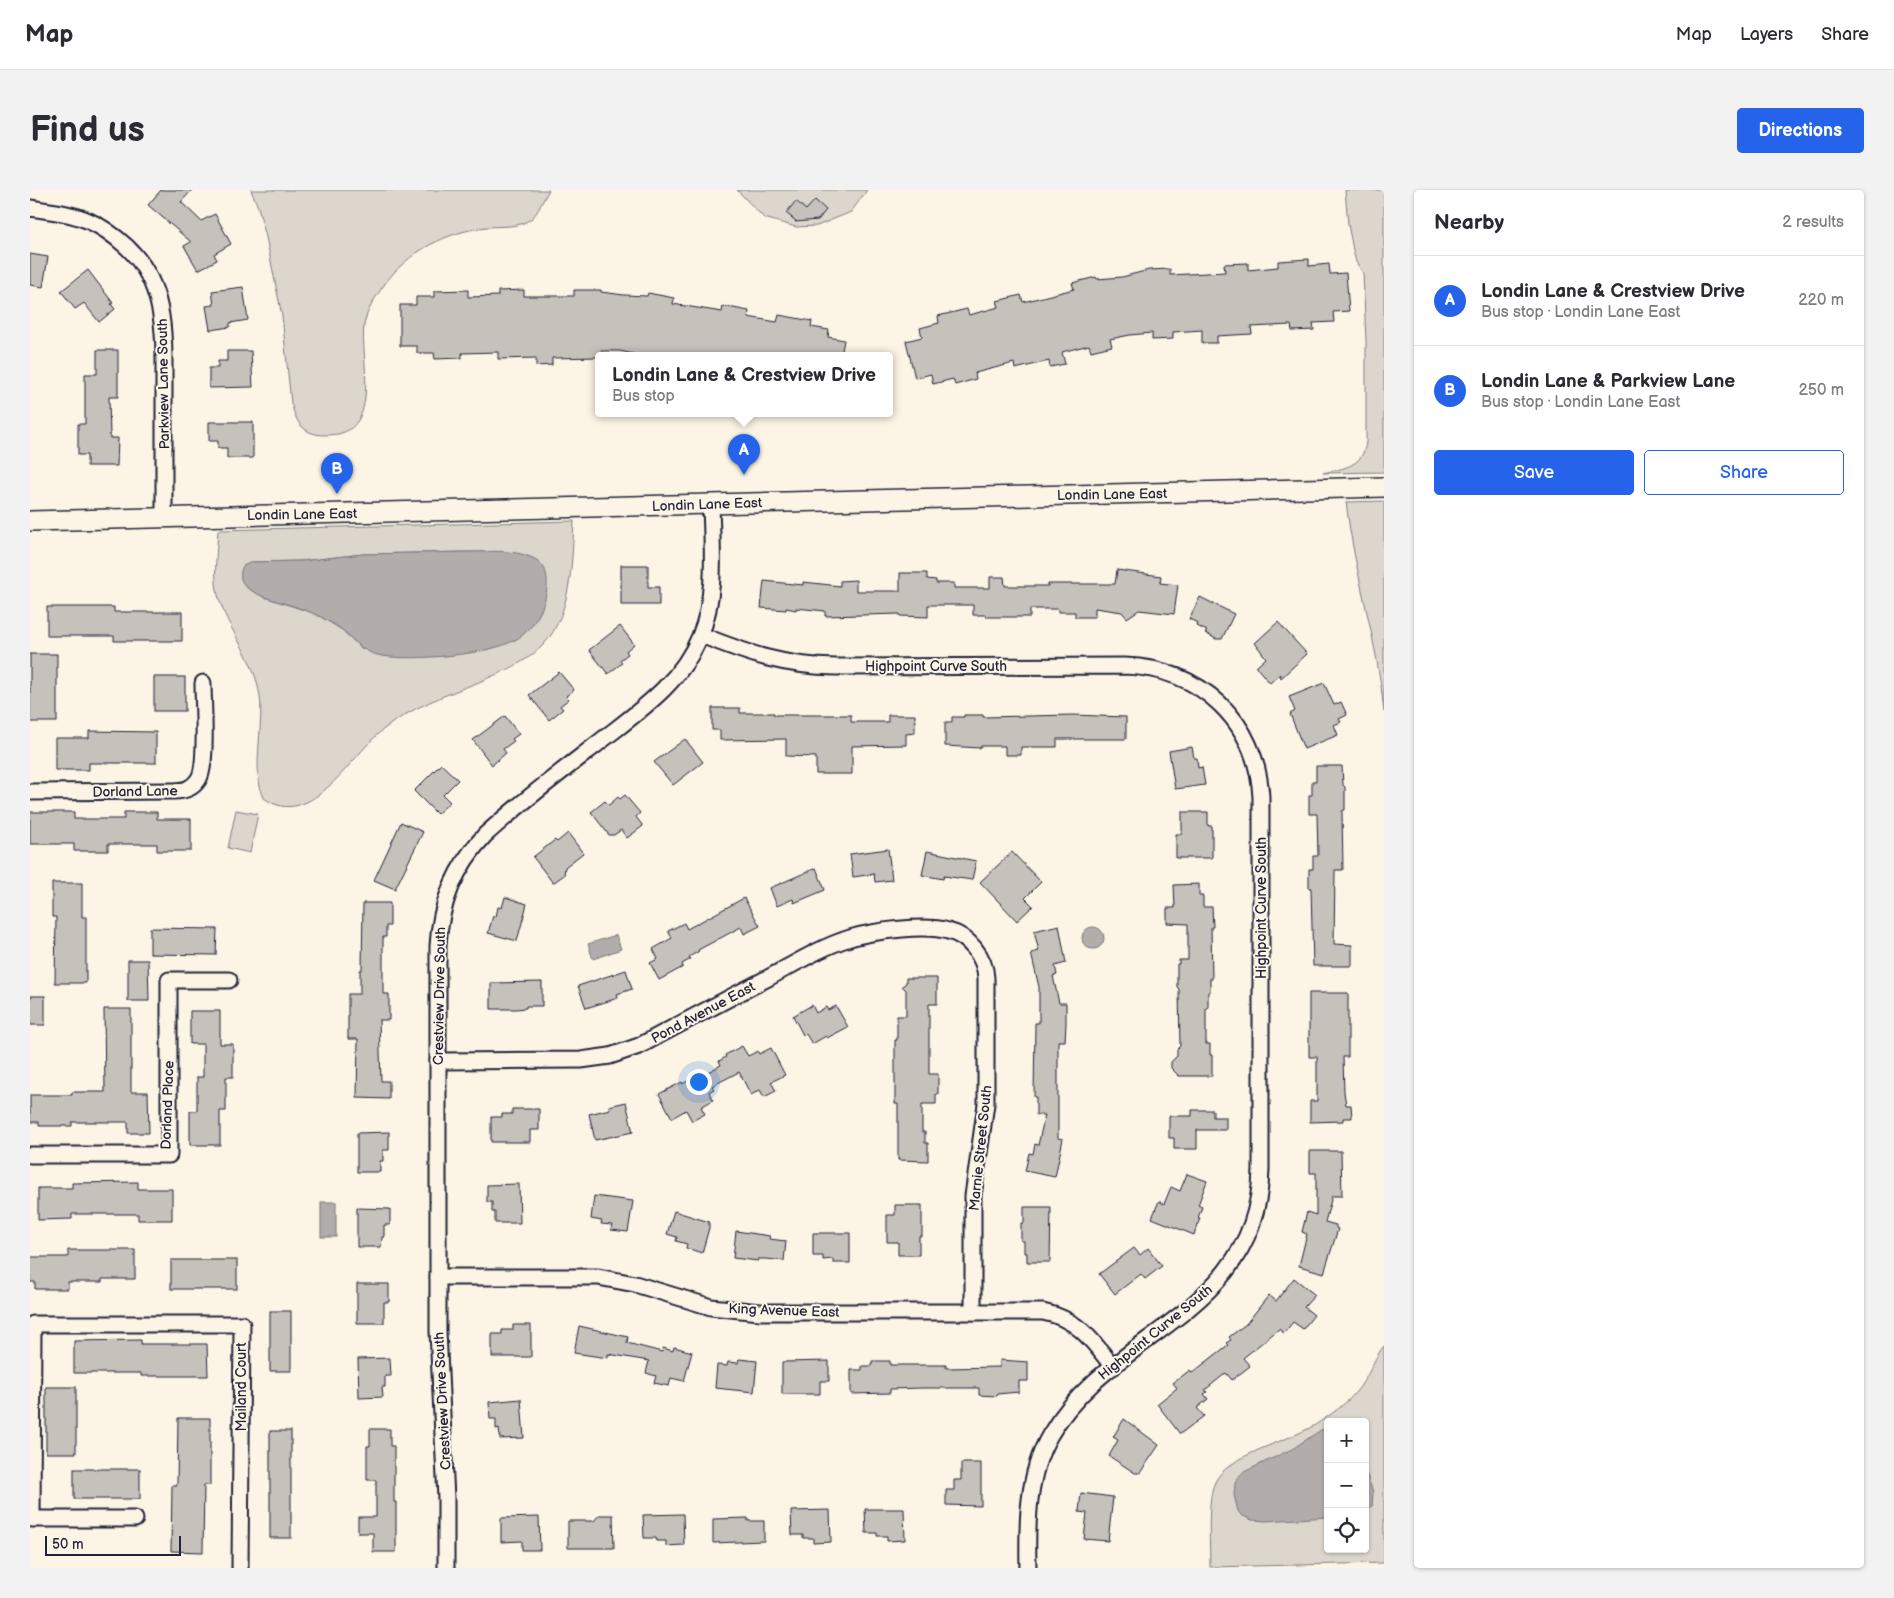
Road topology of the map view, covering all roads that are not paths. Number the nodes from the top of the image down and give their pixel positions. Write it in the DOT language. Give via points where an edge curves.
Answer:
graph roads {
  1 [pos="30,208"];
  2 [pos="1384,487"];
  3 [pos="711,504"];
  4 [pos="164,518"];
  5 [pos="30,521"];
  6 [pos="701,635"];
  7 [pos="203,683"];
  8 [pos="30,792"];
  9 [pos="959,935"];
  10 [pos="229,980"];
  11 [pos="438,1061"];
  12 [pos="30,1155"];
  13 [pos="438,1276"];
  14 [pos="973,1312"];
  15 [pos="1113,1367"];
  16 [pos="31,1446"];
  17 [pos="135,1519"];
  18 [pos="240,1568"];
  19 [pos="446,1568"];
  20 [pos="1028,1568"];
  1 -- 4 [label="street, Parkview Lane South" via="76,217 102,228 135,256 152,282 160,303 164,334"];
  2 -- 3 [label="street, Londin Lane East"];
  3 -- 4 [label="street, Londin Lane East"];
  3 -- 6 [label="street, Crestview Drive South" via="711,586"];
  4 -- 5 [label="street, Londin Lane East"];
  6 -- 11 [label="street, Crestview Drive South" via="682,669 655,698 484,835 463,862 447,897 439,926"];
  6 -- 15 [label="street, Highpoint Curve South" via="750,654 800,665 1153,668 1182,677 1204,690 1232,717 1246,738 1255,761 1260,797 1261,1175 1257,1206 1242,1247 1212,1288"];
  7 -- 8 [label="street, Dorland Lane" via="203,766 198,781 190,788 174,791"];
  9 -- 11 [label="street, Pond Avenue East" via="942,929 905,929 850,938 817,951 639,1046 610,1056 571,1061"];
  9 -- 14 [label="street, Marnie Street South" via="979,954 986,978 986,1104 973,1196"];
  10 -- 12 [label="street, Dorland Place" via="169,980 169,1155"];
  11 -- 13 [label="street, Crestview Drive South"];
  13 -- 14 [label="street, King Avenue East" via="598,1278 635,1284 711,1306 760,1312"];
  13 -- 19 [label="street, Crestview Drive South" via="438,1368 446,1499"];
  14 -- 15 [label="street, King Avenue East" via="1034,1312 1058,1316 1084,1332"];
  15 -- 20 [label="street, Highpoint Curve South" via="1068,1410 1044,1446 1032,1490"];
  16 -- 17 [label="street" via="32,1519"];
  16 -- 18 [label="street, Mailand Court" via="33,1324 242,1324"];
}
